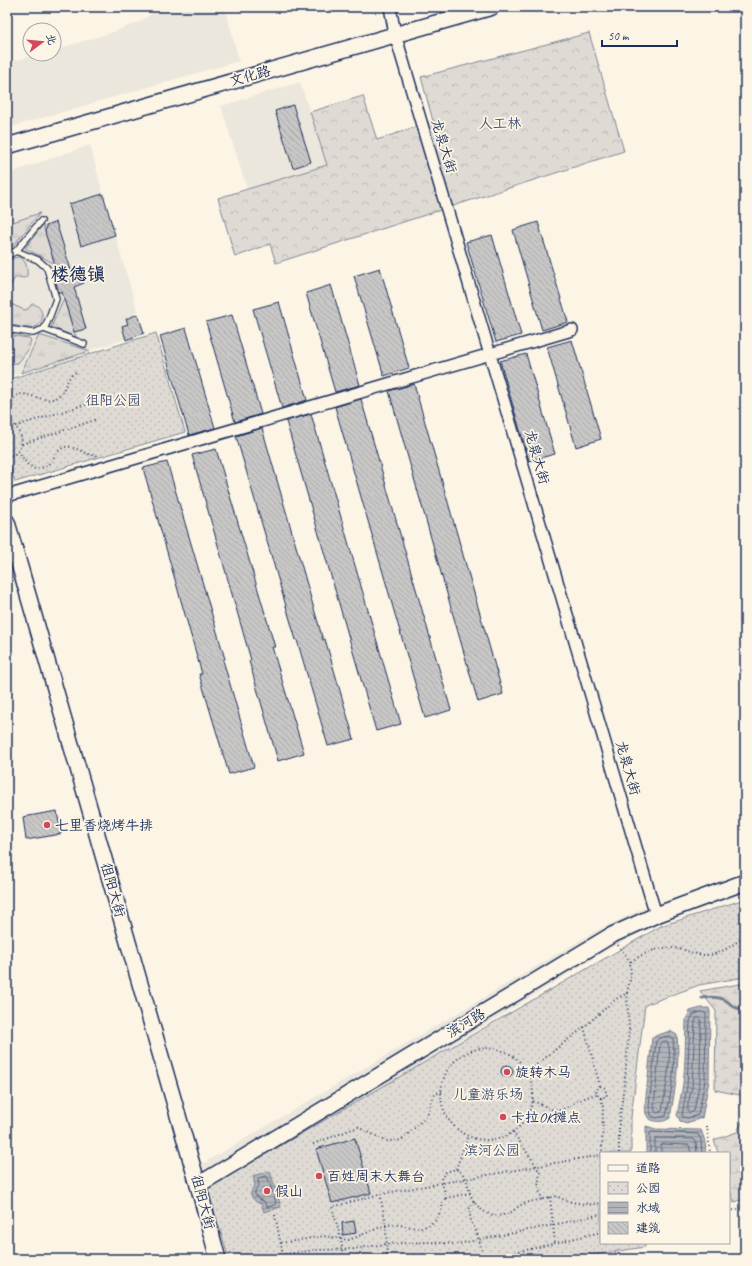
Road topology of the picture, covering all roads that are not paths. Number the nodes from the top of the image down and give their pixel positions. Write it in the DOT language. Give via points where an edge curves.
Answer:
graph roads {
  1 [pos="390,7"];
  2 [pos="492,7"];
  3 [pos="395,34"];
  4 [pos="7,146"];
  5 [pos="41,221"];
  6 [pos="16,251"];
  7 [pos="7,256"];
  8 [pos="7,329"];
  9 [pos="44,329"];
  10 [pos="572,330"];
  11 [pos="84,344"];
  12 [pos="490,354"];
  13 [pos="7,496"];
  14 [pos="7,522"];
  15 [pos="745,882"];
  16 [pos="656,915"];
  17 [pos="198,1185"];
  18 [pos="218,1259"];
  1 -- 3 [label="street, 龙泉大街"];
  2 -- 3 [label="street, 文化路"];
  3 -- 4 [label="street, 文化路"];
  3 -- 12 [label="street, 龙泉大街"];
  5 -- 6 [label="lane"];
  6 -- 7 [label="lane"];
  6 -- 9 [label="lane" via="38,260 47,268 56,299"];
  8 -- 9 [label="lane" via="33,333"];
  9 -- 11 [label="lane"];
  10 -- 12 [label="street"];
  12 -- 13 [label="street"];
  12 -- 16 [label="street, 龙泉大街"];
  14 -- 17 [label="street, 徂阳大街"];
  15 -- 16 [label="street, 滨河路"];
  16 -- 17 [label="street, 滨河路" via="610,936"];
  17 -- 18 [label="street, 徂阳大街"];
}
